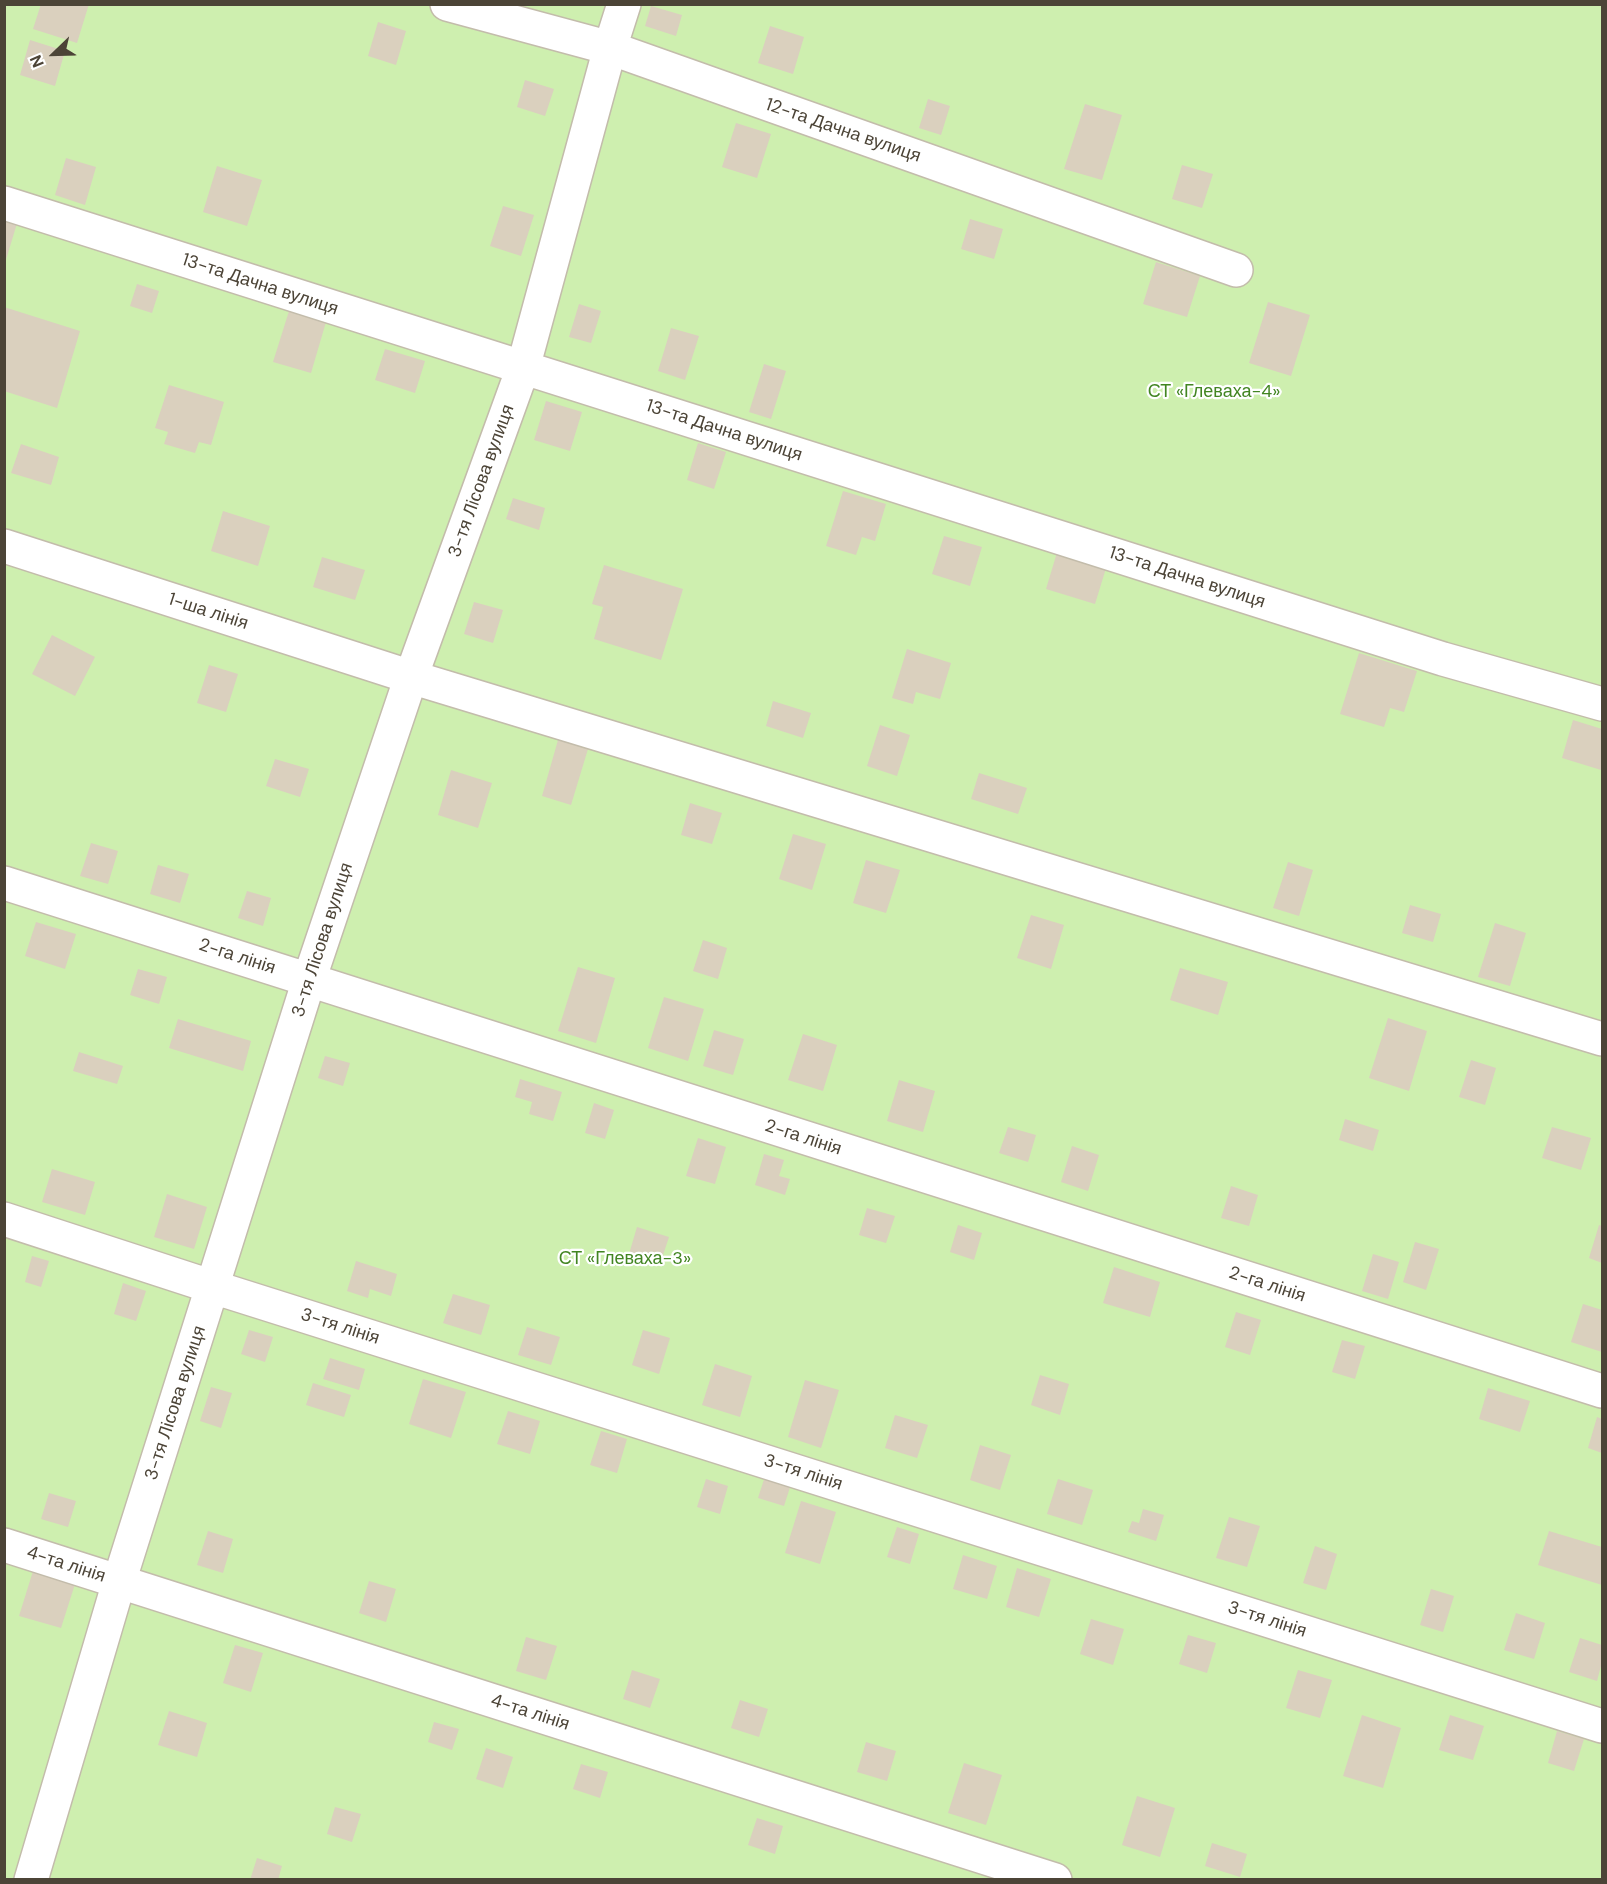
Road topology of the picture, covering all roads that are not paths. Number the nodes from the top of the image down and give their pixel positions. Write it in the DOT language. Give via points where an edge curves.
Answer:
graph roads {
  1 [pos="447,4"];
  2 [pos="624,4"];
  3 [pos="610,48"];
  4 [pos="4,203"];
  5 [pos="1236,270"];
  6 [pos="523,368"];
  7 [pos="4,546"];
  8 [pos="411,677"];
  9 [pos="1602,704"];
  10 [pos="4,883"];
  11 [pos="309,981"];
  12 [pos="1602,1039"];
  13 [pos="4,1219"];
  14 [pos="213,1287"];
  15 [pos="1602,1392"];
  16 [pos="4,1545"];
  17 [pos="119,1582"];
  18 [pos="1602,1726"];
  19 [pos="26,1877"];
  20 [pos="1055,1880"];
  1 -- 3 [label="street, 12-та Дачна вулиця"];
  2 -- 3 [label="street, 3-тя Лісова вулиця"];
  3 -- 5 [label="street, 12-та Дачна вулиця"];
  3 -- 6 [label="street, 3-тя Лісова вулиця"];
  4 -- 6 [label="street, 13-та Дачна вулиця"];
  6 -- 8 [label="street, 3-тя Лісова вулиця"];
  6 -- 9 [label="street, 13-та Дачна вулиця" via="1443,659"];
  7 -- 8 [label="street, 1-ша лінія"];
  8 -- 11 [label="street, 3-тя Лісова вулиця"];
  8 -- 12 [label="street, 1-ша лінія"];
  10 -- 11 [label="street, 2-га лінія"];
  11 -- 14 [label="street, 3-тя Лісова вулиця"];
  11 -- 15 [label="street, 2-га лінія"];
  13 -- 14 [label="street, 3-тя лінія"];
  14 -- 17 [label="street, 3-тя Лісова вулиця"];
  14 -- 18 [label="street, 3-тя лінія"];
  16 -- 17 [label="street, 4-та лінія"];
  17 -- 19 [label="street, 3-тя Лісова вулиця"];
  17 -- 20 [label="street, 4-та лінія"];
}
